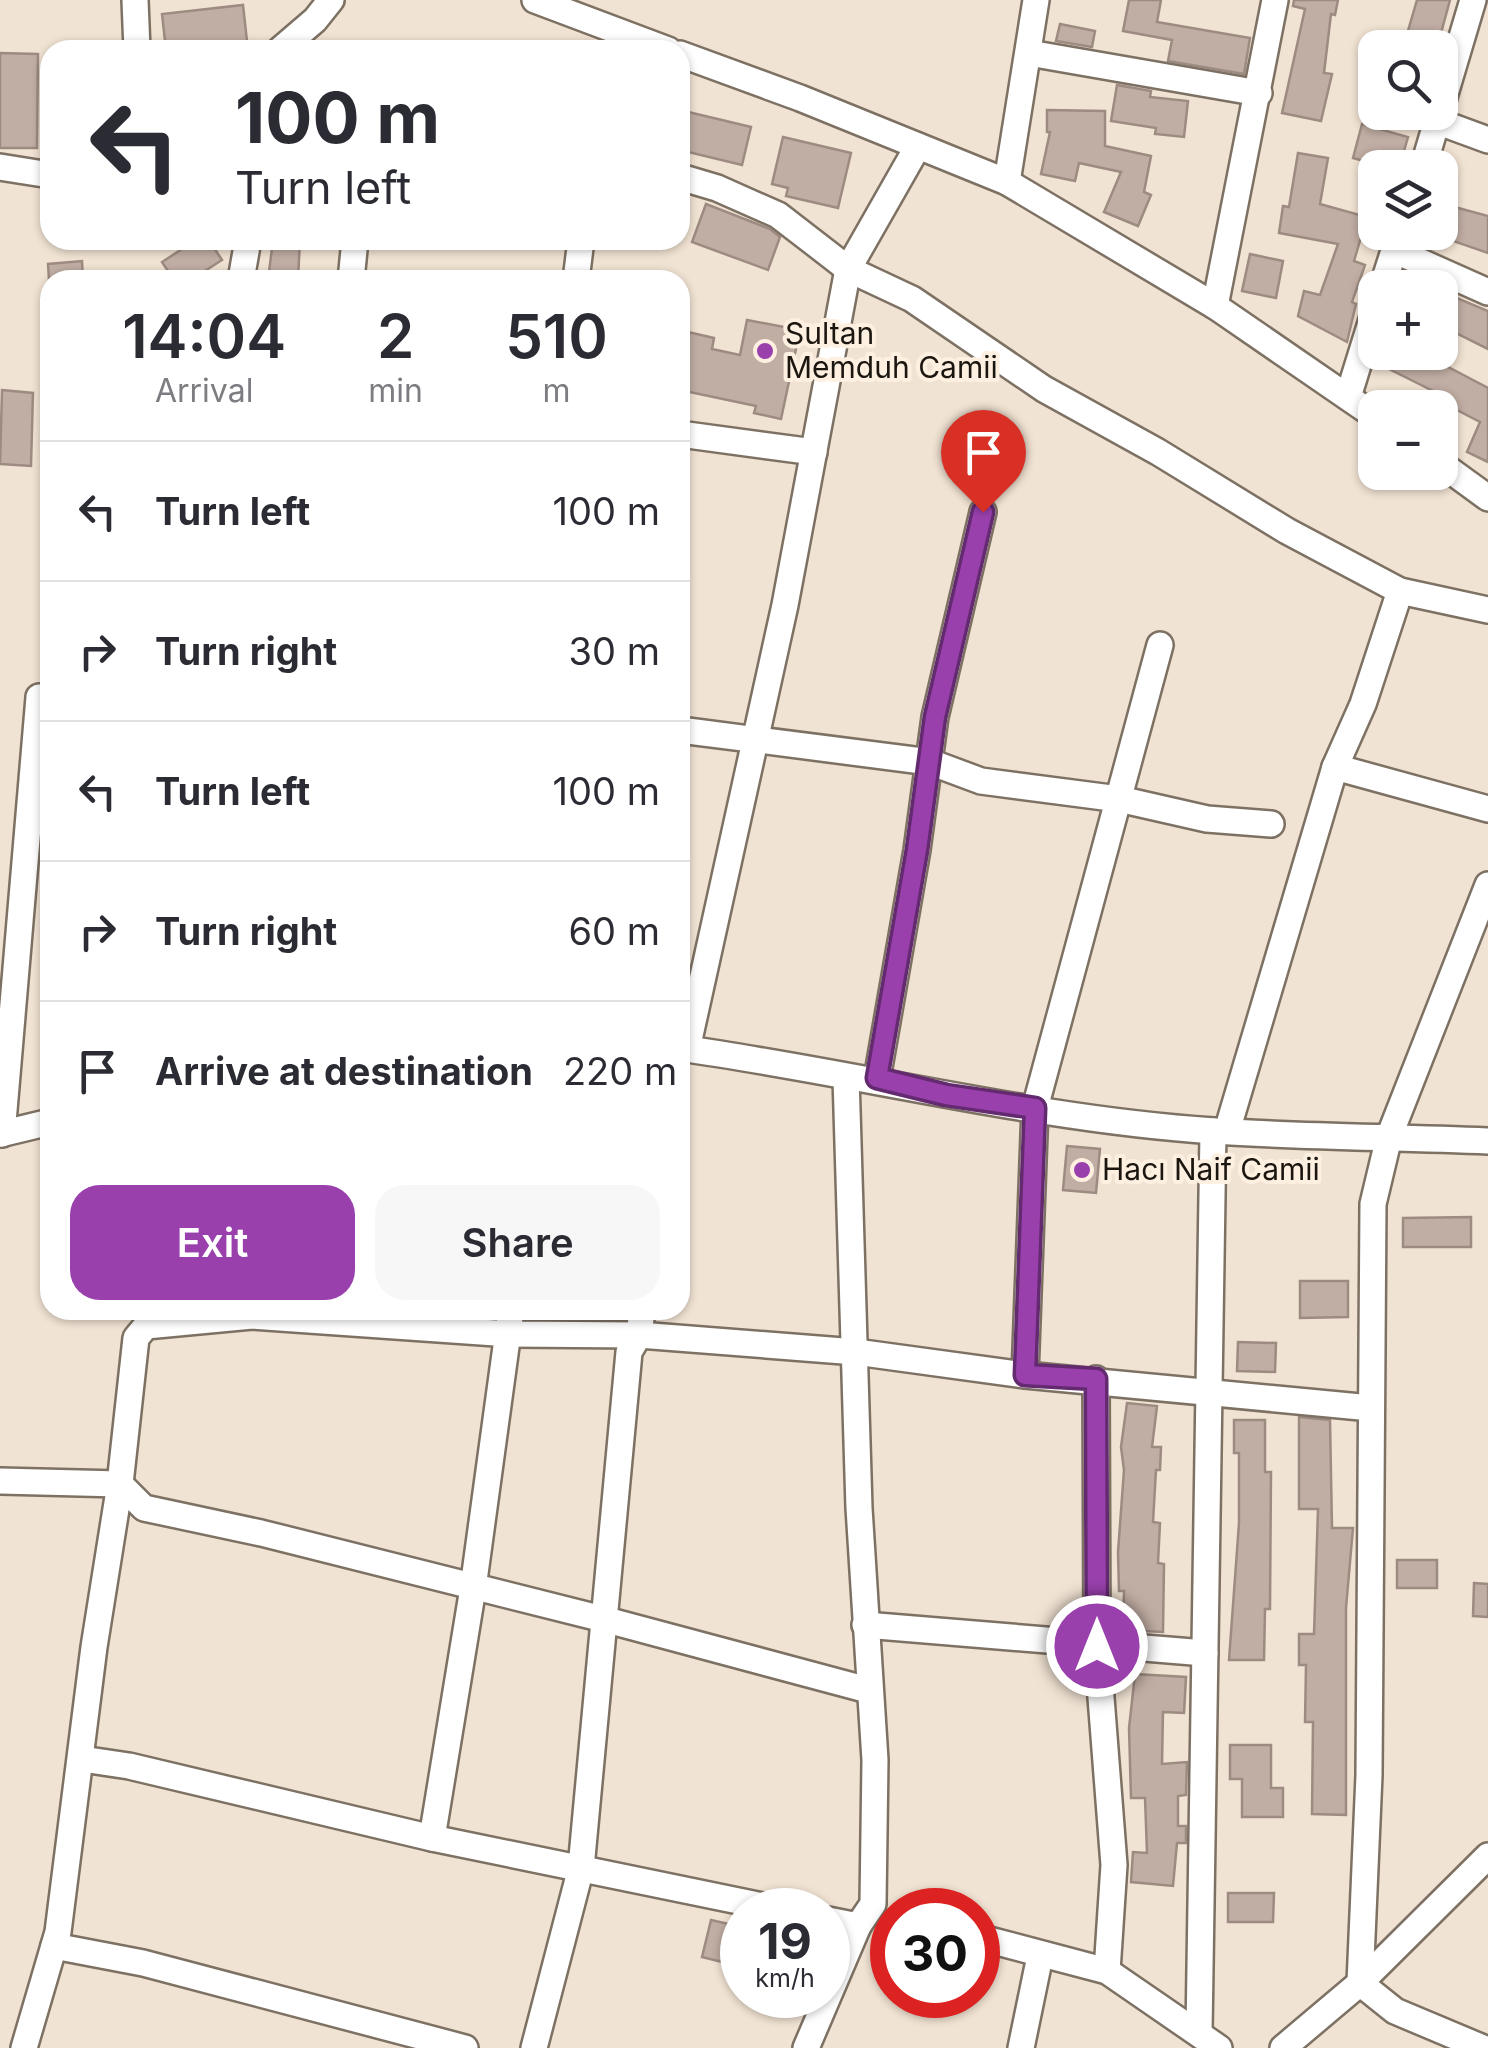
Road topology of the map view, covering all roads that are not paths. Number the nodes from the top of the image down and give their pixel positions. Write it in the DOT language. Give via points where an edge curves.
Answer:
graph roads {
  1 [pos="135,0"];
  2 [pos="331,0"];
  3 [pos="535,0"];
  4 [pos="1036,0"];
  5 [pos="1275,0"];
  6 [pos="1473,0"];
  7 [pos="136,40"];
  8 [pos="292,40"];
  9 [pos="611,40"];
  10 [pos="1029,53"];
  11 [pos="1458,54"];
  12 [pos="690,58"];
  13 [pos="1258,93"];
  14 [pos="1458,129"];
  15 [pos="1488,140"];
  16 [pos="918,146"];
  17 [pos="0,168"];
  18 [pos="40,174"];
  19 [pos="690,179"];
  20 [pos="1007,182"];
  21 [pos="1412,250"];
  22 [pos="848,269"];
  23 [pos="1488,292"];
  24 [pos="1215,306"];
  25 [pos="1358,364"];
  26 [pos="1348,396"];
  27 [pos="1358,403"];
  28 [pos="690,435"];
  29 [pos="814,452"];
  30 [pos="1458,476"];
  31 [pos="1488,498"];
  32 [pos="983,512"];
  33 [pos="1400,591"];
  34 [pos="1488,610"];
  35 [pos="1160,645"];
  36 [pos="39,697"];
  37 [pos="690,731"];
  38 [pos="755,738"];
  39 [pos="930,762"];
  40 [pos="1336,767"];
  41 [pos="1119,799"];
  42 [pos="1488,808"];
  43 [pos="1272,824"];
  44 [pos="1488,885"];
  45 [pos="690,1022"];
  46 [pos="690,1049"];
  47 [pos="846,1077"];
  48 [pos="877,1078"];
  49 [pos="1035,1108"];
  50 [pos="40,1124"];
  51 [pos="1220,1131"];
  52 [pos="1,1134"];
  53 [pos="1389,1137"];
  54 [pos="1488,1141"];
  55 [pos="182,1320"];
  56 [pos="453,1320"];
  57 [pos="510,1322"];
  58 [pos="640,1322"];
  59 [pos="856,1352"];
  60 [pos="1025,1375"];
  61 [pos="1096,1379"];
  62 [pos="1209,1390"];
  63 [pos="1371,1408"];
  64 [pos="0,1480"];
  65 [pos="120,1484"];
  66 [pos="474,1588"];
  67 [pos="603,1619"];
  68 [pos="865,1625"];
  69 [pos="1097,1646"];
  70 [pos="1205,1653"];
  71 [pos="868,1690"];
  72 [pos="82,1759"];
  73 [pos="432,1838"];
  74 [pos="1484,1866"];
  75 [pos="581,1868"];
  76 [pos="882,1888"];
  77 [pos="720,1897"];
  78 [pos="870,1917"];
  79 [pos="850,1924"];
  80 [pos="858,1926"];
  81 [pos="1000,1944"];
  82 [pos="54,1946"];
  83 [pos="1040,1956"];
  84 [pos="1107,1971"];
  85 [pos="1360,1983"];
  86 [pos="1209,2040"];
  87 [pos="24,2048"];
  88 [pos="465,2048"];
  89 [pos="534,2048"];
  90 [pos="806,2048"];
  91 [pos="1021,2048"];
  92 [pos="1282,2048"];
  93 [pos="1483,2048"];
  1 -- 7 [label="street"];
  2 -- 8 [label="street"];
  3 -- 9 [label="street"];
  4 -- 10 [label="street"];
  5 -- 13 [label="street"];
  6 -- 11 [label="street"];
  10 -- 13 [label="street"];
  10 -- 20 [label="street"];
  12 -- 16 [label="street"];
  13 -- 24 [label="street"];
  14 -- 15 [label="street"];
  16 -- 20 [label="street"];
  16 -- 22 [label="street"];
  17 -- 18 [label="street"];
  19 -- 22 [label="street" via="778,216"];
  20 -- 24 [label="street"];
  21 -- 23 [label="street"];
  22 -- 29 [label="street"];
  22 -- 33 [label="street" via="912,299 1044,388"];
  24 -- 26 [label="street"];
  25 -- 26 [label="street"];
  26 -- 27 [label="street"];
  28 -- 29 [label="street"];
  29 -- 38 [label="street"];
  30 -- 31 [label="street"];
  32 -- 39 [label="street"];
  33 -- 34 [label="street"];
  33 -- 40 [label="street"];
  35 -- 41 [label="street"];
  36 -- 52 [label="street"];
  37 -- 38 [label="street"];
  38 -- 39 [label="street"];
  38 -- 45 [label="street"];
  39 -- 41 [label="street" via="981,781"];
  39 -- 48 [label="street"];
  40 -- 42 [label="street"];
  40 -- 51 [label="street"];
  41 -- 43 [label="street" via="1206,819"];
  41 -- 49 [label="street"];
  44 -- 53 [label="street"];
  46 -- 47 [label="street"];
  47 -- 48 [label="street"];
  47 -- 59 [label="street"];
  48 -- 49 [label="street"];
  49 -- 51 [label="street"];
  49 -- 60 [label="street"];
  50 -- 52 [label="street"];
  51 -- 53 [label="street"];
  51 -- 62 [label="street"];
  53 -- 54 [label="street"];
  53 -- 63 [label="street" via="1373,1204"];
  55 -- 65 [label="street" via="138,1330"];
  56 -- 57 [label="street"];
  57 -- 58 [label="street"];
  57 -- 66 [label="street"];
  58 -- 59 [label="street"];
  58 -- 67 [label="street" via="629,1352"];
  59 -- 60 [label="street"];
  59 -- 68 [label="street"];
  60 -- 61 [label="street"];
  61 -- 62 [label="street"];
  61 -- 69 [label="street"];
  62 -- 63 [label="street"];
  62 -- 70 [label="street"];
  63 -- 85 [label="street" via="1369,1775"];
  64 -- 65 [label="street"];
  65 -- 66 [label="street" via="144,1508"];
  65 -- 72 [label="street"];
  66 -- 67 [label="street"];
  66 -- 73 [label="street"];
  67 -- 71 [label="street"];
  67 -- 75 [label="street"];
  68 -- 69 [label="street"];
  68 -- 71 [label="street"];
  69 -- 70 [label="street"];
  69 -- 84 [label="street" via="1114,1865"];
  70 -- 86 [label="street"];
  71 -- 76 [label="street"];
  72 -- 73 [label="street"];
  72 -- 82 [label="street"];
  73 -- 75 [label="street"];
  74 -- 85 [label="street"];
  75 -- 77 [label="street"];
  75 -- 89 [label="street"];
  78 -- 80 [label="street"];
  79 -- 80 [label="street"];
  80 -- 90 [label="street"];
  81 -- 83 [label="street"];
  82 -- 87 [label="street"];
  82 -- 88 [label="street"];
  83 -- 84 [label="street"];
  83 -- 91 [label="street"];
  84 -- 86 [label="street"];
  85 -- 92 [label="street"];
  85 -- 93 [label="street" via="1395,2011"];
}
